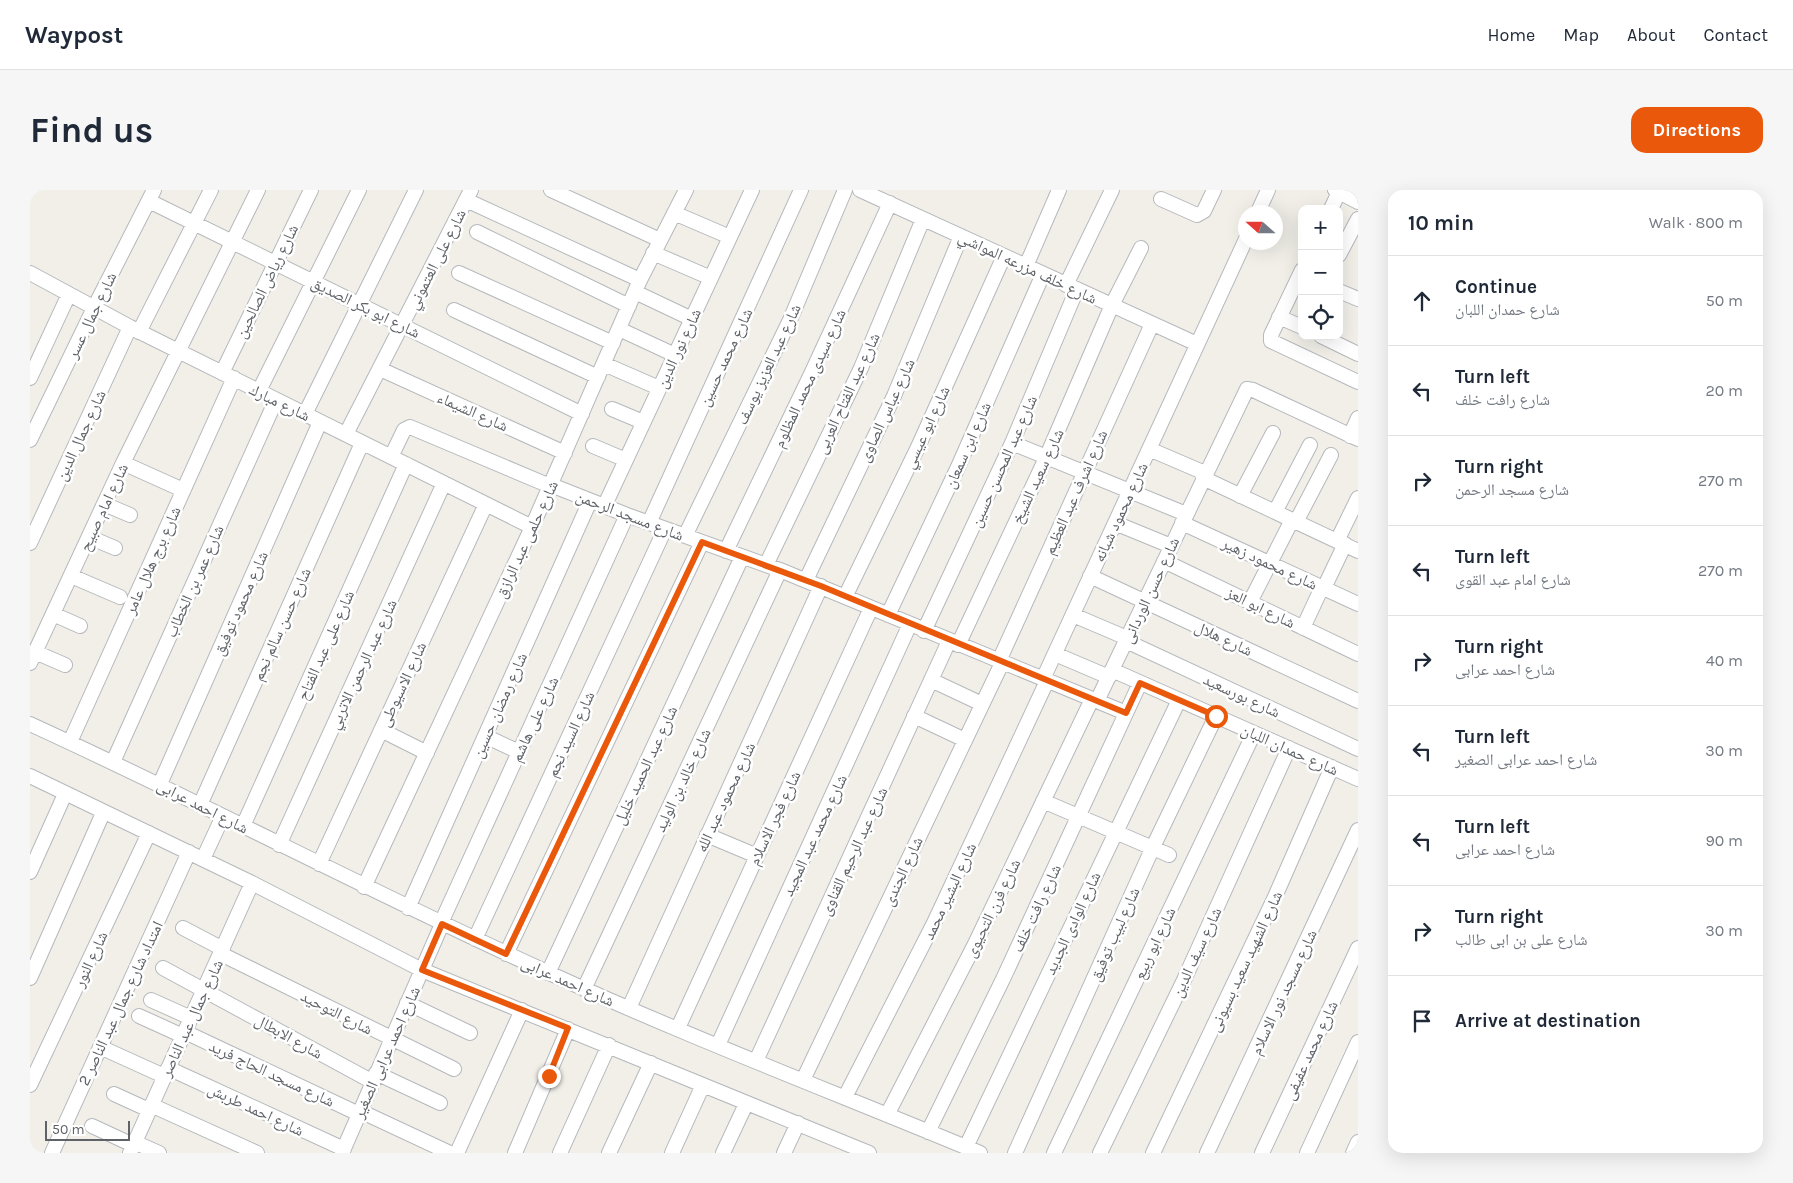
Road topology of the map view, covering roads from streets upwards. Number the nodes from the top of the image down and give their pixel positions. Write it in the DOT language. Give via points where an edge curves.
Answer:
graph roads {
  1 [pos="211,190"];
  2 [pos="258,190"];
  3 [pos="311,190"];
  4 [pos="359,190"];
  5 [pos="416,190"];
  6 [pos="551,190"];
  7 [pos="752,190"];
  8 [pos="801,190"];
  9 [pos="845,190"];
  10 [pos="860,190"];
  11 [pos="1059,190"];
  12 [pos="1112,190"];
  13 [pos="1268,190"];
  14 [pos="1211,191"];
  15 [pos="681,192"];
  16 [pos="1341,192"];
  17 [pos="151,195"];
  18 [pos="468,195"];
  19 [pos="1161,199"];
  20 [pos="1358,202"];
  21 [pos="890,203"];
  22 [pos="1261,205"];
  23 [pos="1333,205"];
  24 [pos="674,213"];
  25 [pos="923,219"];
  26 [pos="1358,219"];
  27 [pos="194,223"];
  28 [pos="477,232"];
  29 [pos="730,236"];
  30 [pos="961,236"];
  31 [pos="660,240"];
  32 [pos="232,242"];
  33 [pos="1141,248"];
  34 [pos="1241,250"];
  35 [pos="1342,250"];
  36 [pos="653,254"];
  37 [pos="1004,256"];
  38 [pos="275,263"];
  39 [pos="1026,266"];
  40 [pos="459,273"];
  41 [pos="30,274"];
  42 [pos="1043,274"];
  43 [pos="711,278"];
  44 [pos="1298,278"];
  45 [pos="313,282"];
  46 [pos="637,286"];
  47 [pos="1072,287"];
  48 [pos="1343,292"];
  49 [pos="69,294"];
  50 [pos="1358,299"];
  51 [pos="359,304"];
  52 [pos="1112,305"];
  53 [pos="629,306"];
  54 [pos="94,308"];
  55 [pos="454,310"];
  56 [pos="1279,317"];
  57 [pos="692,319"];
  58 [pos="1152,324"];
  59 [pos="402,325"];
  60 [pos="1298,326"];
  61 [pos="134,329"];
  62 [pos="619,329"];
  63 [pos="1329,340"];
  64 [pos="613,343"];
  65 [pos="1197,344"];
  66 [pos="178,350"];
  67 [pos="1358,354"];
  68 [pos="675,355"];
  69 [pos="604,364"];
  70 [pos="380,368"];
  71 [pos="228,376"];
  72 [pos="598,377"];
  73 [pos="30,378"];
  74 [pos="1358,382"];
  75 [pos="659,388"];
  76 [pos="259,391"];
  77 [pos="276,400"];
  78 [pos="612,409"];
  79 [pos="305,414"];
  80 [pos="582,414"];
  81 [pos="1358,418"];
  82 [pos="320,422"];
  83 [pos="643,422"];
  84 [pos="1273,433"];
  85 [pos="346,434"];
  86 [pos="1354,438"];
  87 [pos="30,440"];
  88 [pos="362,443"];
  89 [pos="1012,443"];
  90 [pos="1310,445"];
  91 [pos="593,446"];
  92 [pos="1149,449"];
  93 [pos="566,453"];
  94 [pos="1331,455"];
  95 [pos="391,457"];
  96 [pos="1046,458"];
  97 [pos="626,460"];
  98 [pos="123,463"];
  99 [pos="406,464"];
  100 [pos="1083,474"];
  101 [pos="1204,476"];
  102 [pos="444,483"];
  103 [pos="551,486"];
  104 [pos="183,490"];
  105 [pos="1129,492"];
  106 [pos="1240,496"];
  107 [pos="1358,498"];
  108 [pos="590,502"];
  109 [pos="104,504"];
  110 [pos="486,504"];
  111 [pos="604,507"];
  112 [pos="1274,512"];
  113 [pos="130,515"];
  114 [pos="627,515"];
  115 [pos="1184,518"];
  116 [pos="1294,521"];
  117 [pos="649,523"];
  118 [pos="1115,523"];
  119 [pos="532,527"];
  120 [pos="665,529"];
  121 [pos="685,536"];
  122 [pos="89,537"];
  123 [pos="702,542"];
  124 [pos="30,543"];
  125 [pos="1341,543"];
  126 [pos="1171,546"];
  127 [pos="114,548"];
  128 [pos="726,551"];
  129 [pos="1358,551"];
  130 [pos="742,556"];
  131 [pos="1164,561"];
  132 [pos="1270,563"];
  133 [pos="766,565"];
  134 [pos="780,570"];
  135 [pos="71,576"];
  136 [pos="1090,576"];
  137 [pos="806,580"];
  138 [pos="821,586"];
  139 [pos="1323,588"];
  140 [pos="120,597"];
  141 [pos="845,597"];
  142 [pos="1145,600"];
  143 [pos="1250,602"];
  144 [pos="1358,604"];
  145 [pos="871,608"];
  146 [pos="53,614"];
  147 [pos="888,615"];
  148 [pos="1073,615"];
  149 [pos="910,624"];
  150 [pos="80,626"];
  151 [pos="1303,628"];
  152 [pos="924,631"];
  153 [pos="1126,639"];
  154 [pos="953,643"];
  155 [pos="1055,654"];
  156 [pos="1358,654"];
  157 [pos="33,658"];
  158 [pos="1000,662"];
  159 [pos="65,665"];
  160 [pos="1110,673"];
  161 [pos="931,680"];
  162 [pos="1045,680"];
  163 [pos="1140,683"];
  164 [pos="1094,700"];
  165 [pos="1178,700"];
  166 [pos="1358,701"];
  167 [pos="982,704"];
  168 [pos="1126,713"];
  169 [pos="914,716"];
  170 [pos="1216,716"];
  171 [pos="30,724"];
  172 [pos="381,730"];
  173 [pos="1254,733"];
  174 [pos="485,736"];
  175 [pos="965,740"];
  176 [pos="70,742"];
  177 [pos="1289,748"];
  178 [pos="1358,749"];
  179 [pos="519,752"];
  180 [pos="427,753"];
  181 [pos="113,762"];
  182 [pos="1332,767"];
  183 [pos="30,777"];
  184 [pos="1358,779"];
  185 [pos="160,784"];
  186 [pos="65,794"];
  187 [pos="1043,801"];
  188 [pos="200,805"];
  189 [pos="103,813"];
  190 [pos="1079,815"];
  191 [pos="223,816"];
  192 [pos="243,826"];
  193 [pos="1358,830"];
  194 [pos="1116,831"];
  195 [pos="149,833"];
  196 [pos="707,835"];
  197 [pos="279,844"];
  198 [pos="1153,847"];
  199 [pos="189,852"];
  200 [pos="1169,855"];
  201 [pos="757,856"];
  202 [pos="203,859"];
  203 [pos="319,864"];
  204 [pos="30,872"];
  205 [pos="252,883"];
  206 [pos="364,887"];
  207 [pos="408,908"];
  208 [pos="441,923"];
  209 [pos="183,928"];
  210 [pos="475,939"];
  211 [pos="222,952"];
  212 [pos="1357,953"];
  213 [pos="506,954"];
  214 [pos="163,968"];
  215 [pos="422,970"];
  216 [pos="548,973"];
  217 [pos="30,978"];
  218 [pos="204,989"];
  219 [pos="584,989"];
  220 [pos="151,1000"];
  221 [pos="407,1003"];
  222 [pos="628,1008"];
  223 [pos="522,1010"];
  224 [pos="139,1016"];
  225 [pos="191,1018"];
  226 [pos="568,1028"];
  227 [pos="678,1028"];
  228 [pos="470,1033"];
  229 [pos="184,1034"];
  230 [pos="391,1039"];
  231 [pos="1358,1042"];
  232 [pos="609,1045"];
  233 [pos="718,1045"];
  234 [pos="100,1047"];
  235 [pos="756,1060"];
  236 [pos="651,1063"];
  237 [pos="454,1069"];
  238 [pos="166,1072"];
  239 [pos="374,1078"];
  240 [pos="803,1080"];
  241 [pos="30,1085"];
  242 [pos="703,1086"];
  243 [pos="114,1094"];
  244 [pos="845,1097"];
  245 [pos="440,1103"];
  246 [pos="746,1104"];
  247 [pos="150,1107"];
  248 [pos="359,1112"];
  249 [pos="887,1115"];
  250 [pos="798,1123"];
  251 [pos="92,1126"];
  252 [pos="928,1132"];
  253 [pos="1358,1142"];
  254 [pos="132,1146"];
  255 [pos="838,1147"];
  256 [pos="966,1147"];
  257 [pos="343,1151"];
  258 [pos="52,1153"];
  259 [pos="159,1153"];
  260 [pos="257,1153"];
  261 [pos="450,1153"];
  262 [pos="457,1153"];
  263 [pos="514,1153"];
  264 [pos="560,1153"];
  265 [pos="609,1153"];
  266 [pos="672,1153"];
  267 [pos="723,1153"];
  268 [pos="784,1153"];
  269 [pos="869,1153"];
  270 [pos="980,1153"];
  271 [pos="1015,1153"];
  272 [pos="1054,1153"];
  273 [pos="1100,1153"];
  274 [pos="1154,1153"];
  275 [pos="1207,1153"];
  276 [pos="1262,1153"];
  277 [pos="1307,1153"];
  278 [pos="1353,1153"];
  1 -- 27 [label="street, شارع جمال الدين"];
  2 -- 32 [label="street, شارع امام صبيح"];
  3 -- 38 [label="street, شارع رياض الصالحين"];
  4 -- 45 [label="street"];
  5 -- 51 [label="street"];
  6 -- 31 [label="street"];
  7 -- 29 [label="street, شارع نور الدين"];
  8 -- 117 [label="street, شارع محمد حسين"];
  9 -- 121 [label="street, شارع عبد العزيز يوسف" via="790,320"];
  10 -- 21 [label="street, شارع خلف مزرعه المواشي"];
  11 -- 39 [label="street"];
  12 -- 47 [label="street, شارع عبد المحسن حسين"];
  13 -- 22 [label="street"];
  14 -- 19 [label="street" via="1204,211 1197,215"];
  15 -- 24 [label="street, شارع حلمى عبد الرازق"];
  16 -- 20 [label="street"];
  16 -- 23 [label="street"];
  17 -- 27 [label="street, شارع ابو بكر الصديق"];
  17 -- 54 [label="street, شارع جمال عسر"];
  18 -- 46 [label="street"];
  18 -- 59 [label="street, شارع على العتموني"];
  21 -- 25 [label="street, شارع خلف مزرعه المواشي"];
  21 -- 128 [label="street, شارع سيدى محمد المظلوم"];
  24 -- 29 [label="street"];
  24 -- 31 [label="street, شارع حلمى عبد الرازق"];
  25 -- 30 [label="street, شارع خلف مزرعه المواشي"];
  25 -- 133 [label="street, شارع عبد الفتاح العربى" via="861,368"];
  26 -- 35 [label="street"];
  27 -- 32 [label="street, شارع ابو بكر الصديق"];
  27 -- 61 [label="street, شارع جمال الدين"];
  28 -- 53 [label="street"];
  29 -- 43 [label="street, شارع نور الدين"];
  30 -- 37 [label="street, شارع خلف مزرعه المواشي"];
  30 -- 137 [label="street, شارع عباس الصاوى" via="894,396"];
  31 -- 36 [label="street, شارع حلمى عبد الرازق"];
  32 -- 38 [label="street, شارع ابو بكر الصديق"];
  32 -- 66 [label="street, شارع امام صبيح"];
  33 -- 52 [label="street, شارع سعيد الشيخ"];
  34 -- 65 [label="street, شارع محمود شبانه"];
  36 -- 43 [label="street"];
  36 -- 46 [label="street, شارع حلمى عبد الرازق"];
  37 -- 39 [label="street, شارع خلف مزرعه المواشي"];
  37 -- 141 [label="street, شارع ابو عيسي" via="918,447"];
  38 -- 45 [label="street, شارع ابو بكر الصديق"];
  38 -- 71 [label="street, شارع رياض الصالحين"];
  39 -- 42 [label="street, شارع خلف مزرعه المواشي"];
  40 -- 64 [label="street"];
  41 -- 49 [label="street, شارع مبارك"];
  42 -- 47 [label="street, شارع خلف مزرعه المواشي"];
  42 -- 147 [label="street, شارع ابن سمعان"];
  43 -- 57 [label="street, شارع نور الدين"];
  44 -- 56 [label="street"];
  45 -- 51 [label="street, شارع ابو بكر الصديق"];
  45 -- 76 [label="street"];
  46 -- 53 [label="street, شارع حلمى عبد الرازق"];
  46 -- 57 [label="street"];
  47 -- 52 [label="street, شارع خلف مزرعه المواشي"];
  47 -- 89 [label="street, شارع عبد المحسن حسين"];
  48 -- 50 [label="street"];
  49 -- 54 [label="street, شارع مبارك"];
  49 -- 73 [label="street"];
  51 -- 59 [label="street, شارع ابو بكر الصديق"];
  51 -- 79 [label="street"];
  52 -- 58 [label="street, شارع خلف مزرعه المواشي"];
  52 -- 96 [label="street, شارع سعيد الشيخ"];
  53 -- 62 [label="street, شارع حلمى عبد الرازق"];
  54 -- 61 [label="street, شارع مبارك"];
  54 -- 87 [label="street, شارع جمال عسر"];
  55 -- 72 [label="street"];
  56 -- 60 [label="street"];
  56 -- 74 [label="street" via="1271,341"];
  57 -- 68 [label="street, شارع نور الدين"];
  58 -- 65 [label="street, شارع خلف مزرعه المواشي"];
  58 -- 100 [label="street, شارع اشرف عبد العظيم"];
  59 -- 70 [label="street, شارع على العتموني"];
  59 -- 80 [label="street, شارع ابو بكر الصديق"];
  61 -- 66 [label="street, شارع مبارك"];
  61 -- 124 [label="street, شارع جمال الدين"];
  62 -- 64 [label="street, شارع حلمى عبد الرازق"];
  62 -- 68 [label="street"];
  63 -- 67 [label="street"];
  64 -- 69 [label="street, شارع حلمى عبد الرازق"];
  65 -- 92 [label="street, شارع محمود شبانه"];
  66 -- 71 [label="street, شارع مبارك"];
  66 -- 98 [label="street, شارع امام صبيح"];
  68 -- 75 [label="street, شارع نور الدين"];
  69 -- 72 [label="street, شارع حلمى عبد الرازق"];
  69 -- 75 [label="street"];
  70 -- 85 [label="street, شارع على العتموني"];
  70 -- 93 [label="street, شارع الشيماء"];
  71 -- 76 [label="street, شارع مبارك"];
  71 -- 104 [label="street, شارع برج هلال عامر"];
  72 -- 80 [label="street, شارع حلمى عبد الرازق"];
  75 -- 83 [label="street, شارع نور الدين"];
  76 -- 77 [label="street, شارع مبارك"];
  77 -- 79 [label="street, شارع مبارك"];
  77 -- 181 [label="street, شارع عمر بن الخطاب"];
  78 -- 83 [label="street"];
  79 -- 82 [label="street, شارع مبارك"];
  80 -- 93 [label="street, شارع حلمى عبد الرازق"];
  81 -- 86 [label="street"];
  82 -- 85 [label="street, شارع مبارك"];
  82 -- 185 [label="street, شارع محمود توفيق"];
  83 -- 97 [label="street, شارع نور الدين"];
  84 -- 106 [label="street"];
  85 -- 88 [label="street, شارع مبارك"];
  86 -- 101 [label="street, شارع حسن الوردانى" via="1247,390"];
  88 -- 95 [label="street, شارع مبارك"];
  88 -- 188 [label="street, شارع حسن سالم نجم"];
  89 -- 96 [label="street, شارع محمود زهير"];
  89 -- 152 [label="street, شارع عبد المحسن حسين"];
  90 -- 112 [label="street"];
  91 -- 97 [label="street"];
  92 -- 101 [label="street"];
  92 -- 105 [label="street, شارع محمود شبانه"];
  93 -- 103 [label="street, شارع حلمى عبد الرازق"];
  94 -- 116 [label="street"];
  95 -- 99 [label="street, شارع مبارك"];
  95 -- 103 [label="street, شارع مسجد الرحمن" via="404,430 412,427"];
  96 -- 100 [label="street, شارع محمود زهير"];
  96 -- 154 [label="street, شارع سعيد الشيخ"];
  97 -- 111 [label="street, شارع نور الدين"];
  98 -- 104 [label="street"];
  98 -- 109 [label="street, شارع امام صبيح"];
  99 -- 102 [label="street, شارع مبارك"];
  99 -- 192 [label="street, شارع على عبد الفتاح"];
  100 -- 105 [label="street, شارع محمود زهير"];
  100 -- 158 [label="street, شارع اشرف عبد العظيم"];
  101 -- 106 [label="street"];
  101 -- 115 [label="street, شارع حسن الوردانى"];
  102 -- 110 [label="street, شارع مبارك"];
  102 -- 197 [label="street, شارع عبد الرحمن الاتربي"];
  103 -- 108 [label="street, شارع مسجد الرحمن"];
  103 -- 119 [label="street, شارع حلمى عبد الرازق"];
  104 -- 176 [label="street, شارع برج هلال عامر"];
  105 -- 115 [label="street, شارع محمود زهير"];
  105 -- 118 [label="street, شارع محمود شبانه"];
  106 -- 112 [label="street"];
  107 -- 125 [label="street"];
  108 -- 111 [label="street, شارع مسجد الرحمن"];
  108 -- 174 [label="street, شارع رمضان حسين"];
  109 -- 113 [label="street"];
  109 -- 122 [label="street, شارع امام صبيح"];
  110 -- 119 [label="street, شارع مبارك"];
  110 -- 172 [label="street, شارع الاسيوطى"];
  111 -- 114 [label="street, شارع مسجد الرحمن"];
  112 -- 116 [label="street"];
  114 -- 117 [label="street, شارع مسجد الرحمن"];
  114 -- 179 [label="street, شارع على هاشم"];
  115 -- 126 [label="street, شارع حسن الوردانى"];
  115 -- 132 [label="street, شارع محمود زهير"];
  116 -- 125 [label="street"];
  116 -- 132 [label="street"];
  117 -- 120 [label="street, شارع مسجد الرحمن"];
  118 -- 126 [label="street"];
  118 -- 136 [label="street, شارع محمود شبانه"];
  119 -- 180 [label="street, شارع حلمى عبد الرازق"];
  120 -- 121 [label="street, شارع مسجد الرحمن"];
  120 -- 210 [label="street, شارع السيد نجم"];
  121 -- 123 [label="street, شارع مسجد الرحمن"];
  122 -- 127 [label="street"];
  122 -- 135 [label="street, شارع امام صبيح"];
  123 -- 128 [label="street, شارع مسجد الرحمن"];
  123 -- 213 [label="street"];
  125 -- 129 [label="street"];
  125 -- 139 [label="street"];
  126 -- 131 [label="street, شارع حسن الوردانى"];
  128 -- 130 [label="street, شارع مسجد الرحمن"];
  130 -- 133 [label="street, شارع مسجد الرحمن"];
  130 -- 216 [label="street, شارع عبد الحميد خليل"];
  131 -- 142 [label="street, شارع حسن الوردانى"];
  131 -- 143 [label="street, شارع ابو العز"];
  132 -- 139 [label="street, شارع محمود زهير"];
  132 -- 143 [label="street"];
  133 -- 134 [label="street, شارع مسجد الرحمن"];
  134 -- 137 [label="street, شارع مسجد الرحمن"];
  134 -- 219 [label="street, شارع خالد بن الوليد"];
  135 -- 140 [label="street"];
  135 -- 146 [label="street, شارع امام صبيح"];
  136 -- 142 [label="street, شارع هلال"];
  136 -- 148 [label="street, شارع محمود شبانه"];
  137 -- 138 [label="street, شارع مسجد الرحمن"];
  138 -- 141 [label="street, شارع مسجد الرحمن"];
  138 -- 196 [label="street, شارع محمود عبد الله"];
  139 -- 144 [label="street, شارع محمود زهير"];
  139 -- 151 [label="street"];
  141 -- 145 [label="street, شارع مسجد الرحمن"];
  142 -- 153 [label="street, شارع حسن الوردانى"];
  142 -- 166 [label="street, شارع هلال"];
  143 -- 151 [label="street, شارع ابو العز"];
  145 -- 147 [label="street, شارع مسجد الرحمن"];
  145 -- 201 [label="street, شارع فجر الاسلام"];
  146 -- 150 [label="street"];
  146 -- 157 [label="street, شارع امام صبيح"];
  147 -- 149 [label="street, شارع مسجد الرحمن"];
  148 -- 153 [label="street, شارع بورسعيد"];
  148 -- 155 [label="street, شارع محمود شبانه"];
  149 -- 152 [label="street, شارع مسجد الرحمن"];
  149 -- 233 [label="street, شارع محمد عبد المجيد"];
  151 -- 156 [label="street, شارع ابو العز"];
  152 -- 154 [label="street, شارع مسجد الرحمن"];
  153 -- 160 [label="street, شارع حسن الوردانى"];
  153 -- 178 [label="street, شارع بورسعيد"];
  154 -- 158 [label="street, شارع مسجد الرحمن"];
  154 -- 161 [label="street, شارع عبد الرحيم القناوى"];
  155 -- 160 [label="street, شارع حمدان اللبان"];
  155 -- 162 [label="street, شارع محمود شبانه"];
  157 -- 159 [label="street"];
  158 -- 162 [label="street, شارع مسجد الرحمن"];
  158 -- 167 [label="street, شارع الجندى"];
  160 -- 163 [label="street, شارع حمدان اللبان"];
  160 -- 164 [label="street, شارع حسن الوردانى"];
  161 -- 167 [label="street"];
  161 -- 169 [label="street, شارع عبد الرحيم القناوى"];
  162 -- 164 [label="street, شارع مسجد الرحمن"];
  162 -- 244 [label="street, شارع البشير محمد" via="934,923"];
  163 -- 165 [label="street, شارع حمدان اللبان"];
  163 -- 168 [label="street, شارع رافت خلف"];
  164 -- 168 [label="street, شارع مسجد الرحمن"];
  164 -- 187 [label="street, شارع فرن التحيوى"];
  165 -- 170 [label="street, شارع حمدان اللبان"];
  165 -- 194 [label="street, شارع الوادى الجديد"];
  167 -- 175 [label="street, شارع الجندى"];
  168 -- 190 [label="street, شارع رافت خلف"];
  169 -- 175 [label="street"];
  169 -- 235 [label="street, شارع عبد الرحيم القناوى"];
  170 -- 173 [label="street, شارع حمدان اللبان"];
  170 -- 198 [label="street, شارع لبيب توفيق"];
  171 -- 176 [label="street, شارع احمد عرابى"];
  172 -- 180 [label="street"];
  172 -- 203 [label="street, شارع الاسيوطى"];
  173 -- 177 [label="street, شارع حمدان اللبان"];
  173 -- 272 [label="street, شارع ابو ربيع"];
  174 -- 179 [label="street"];
  174 -- 207 [label="street, شارع رمضان حسين"];
  175 -- 240 [label="street, شارع الجندى"];
  176 -- 181 [label="street, شارع احمد عرابى"];
  177 -- 182 [label="street, شارع حمدان اللبان"];
  177 -- 273 [label="street, شارع سيف الدين" via="1184,980"];
  179 -- 208 [label="street, شارع على هاشم"];
  180 -- 206 [label="street, شارع حلمى عبد الرازق"];
  181 -- 185 [label="street, شارع احمد عرابى"];
  182 -- 184 [label="street, شارع حمدان اللبان"];
  182 -- 274 [label="street, شارع الشهيد سعيد بسيونى" via="1274,899"];
  183 -- 186 [label="street"];
  185 -- 188 [label="street, شارع احمد عرابى"];
  186 -- 189 [label="street"];
  186 -- 204 [label="street"];
  187 -- 190 [label="street"];
  187 -- 249 [label="street, شارع فرن التحيوى" via="975,944"];
  188 -- 191 [label="street, شارع احمد عرابى"];
  189 -- 195 [label="street"];
  189 -- 217 [label="street"];
  190 -- 194 [label="street"];
  190 -- 252 [label="street, شارع رافت خلف"];
  191 -- 192 [label="street, شارع احمد عرابى"];
  191 -- 202 [label="street"];
  192 -- 197 [label="street, شارع احمد عرابى"];
  193 -- 275 [label="street, شارع مسجد نور الاسلام"];
  194 -- 198 [label="street"];
  194 -- 256 [label="street, شارع الوادى الجديد"];
  195 -- 199 [label="street"];
  195 -- 241 [label="street, شارع النور"];
  196 -- 201 [label="street"];
  196 -- 222 [label="street, شارع محمود عبد الله"];
  197 -- 203 [label="street, شارع احمد عرابى"];
  198 -- 200 [label="street"];
  198 -- 271 [label="street, شارع لبيب توفيق"];
  199 -- 202 [label="street"];
  199 -- 234 [label="street, امتداد شارع جمال عبد الناصر 2"];
  201 -- 227 [label="street, شارع فجر الاسلام"];
  202 -- 205 [label="street"];
  203 -- 206 [label="street, شارع احمد عرابى"];
  205 -- 211 [label="street, شارع جمال عبد الناصر"];
  205 -- 215 [label="street"];
  206 -- 207 [label="street, شارع احمد عرابى"];
  207 -- 208 [label="street, شارع احمد عرابى"];
  208 -- 210 [label="street, شارع احمد عرابى"];
  208 -- 215 [label="street, شارع احمد عرابى الصغير"];
  209 -- 211 [label="street, شارع التوحيد"];
  210 -- 213 [label="street, شارع احمد عرابى"];
  211 -- 218 [label="street, شارع جمال عبد الناصر"];
  211 -- 230 [label="street, شارع التوحيد"];
  212 -- 276 [label="street, شارع محمد عفيفى"];
  213 -- 216 [label="street, شارع احمد عرابى"];
  214 -- 218 [label="street, شارع الابطال"];
  215 -- 221 [label="street, شارع احمد عرابى الصغير"];
  215 -- 223 [label="street"];
  216 -- 219 [label="street, شارع احمد عرابى"];
  218 -- 225 [label="street, شارع جمال عبد الناصر"];
  218 -- 239 [label="street, شارع الابطال"];
  219 -- 222 [label="street, شارع احمد عرابى"];
  220 -- 225 [label="street"];
  221 -- 228 [label="street"];
  221 -- 230 [label="street, شارع احمد عرابى الصغير"];
  222 -- 227 [label="street, شارع احمد عرابى"];
  223 -- 226 [label="street"];
  223 -- 262 [label="street"];
  224 -- 229 [label="street, شارع مسجد الحاج فريد"];
  225 -- 229 [label="street, شارع جمال عبد الناصر"];
  226 -- 232 [label="street"];
  226 -- 263 [label="street"];
  227 -- 233 [label="street, شارع احمد عرابى"];
  229 -- 238 [label="street, شارع جمال عبد الناصر"];
  229 -- 248 [label="street, شارع مسجد الحاج فريد"];
  230 -- 237 [label="street, شارع التوحيد"];
  230 -- 239 [label="street, شارع احمد عرابى الصغير"];
  231 -- 277 [label="street"];
  232 -- 236 [label="street"];
  232 -- 264 [label="street"];
  233 -- 235 [label="street, شارع احمد عرابى"];
  234 -- 238 [label="street, شارع احمد طربش"];
  234 -- 258 [label="street, امتداد شارع جمال عبد الناصر 2"];
  235 -- 240 [label="street, شارع احمد عرابى"];
  236 -- 242 [label="street"];
  236 -- 265 [label="street"];
  238 -- 247 [label="street, شارع جمال عبد الناصر"];
  238 -- 257 [label="street, شارع احمد طربش"];
  239 -- 245 [label="street, شارع الابطال"];
  239 -- 248 [label="street, شارع احمد عرابى الصغير"];
  240 -- 244 [label="street, شارع احمد عرابى"];
  242 -- 246 [label="street"];
  242 -- 266 [label="street"];
  243 -- 247 [label="street"];
  244 -- 249 [label="street, شارع احمد عرابى"];
  246 -- 250 [label="street"];
  246 -- 267 [label="street"];
  247 -- 254 [label="street, شارع جمال عبد الناصر"];
  247 -- 260 [label="street"];
  248 -- 257 [label="street, شارع احمد عرابى الصغير"];
  248 -- 261 [label="street, شارع مسجد الحاج فريد"];
  249 -- 252 [label="street, شارع احمد عرابى"];
  250 -- 255 [label="street"];
  250 -- 268 [label="street"];
  251 -- 254 [label="street"];
  252 -- 256 [label="street, شارع احمد عرابى"];
  253 -- 278 [label="street"];
  254 -- 259 [label="street"];
  255 -- 269 [label="street"];
  256 -- 270 [label="street, شارع احمد عرابى"];
}
